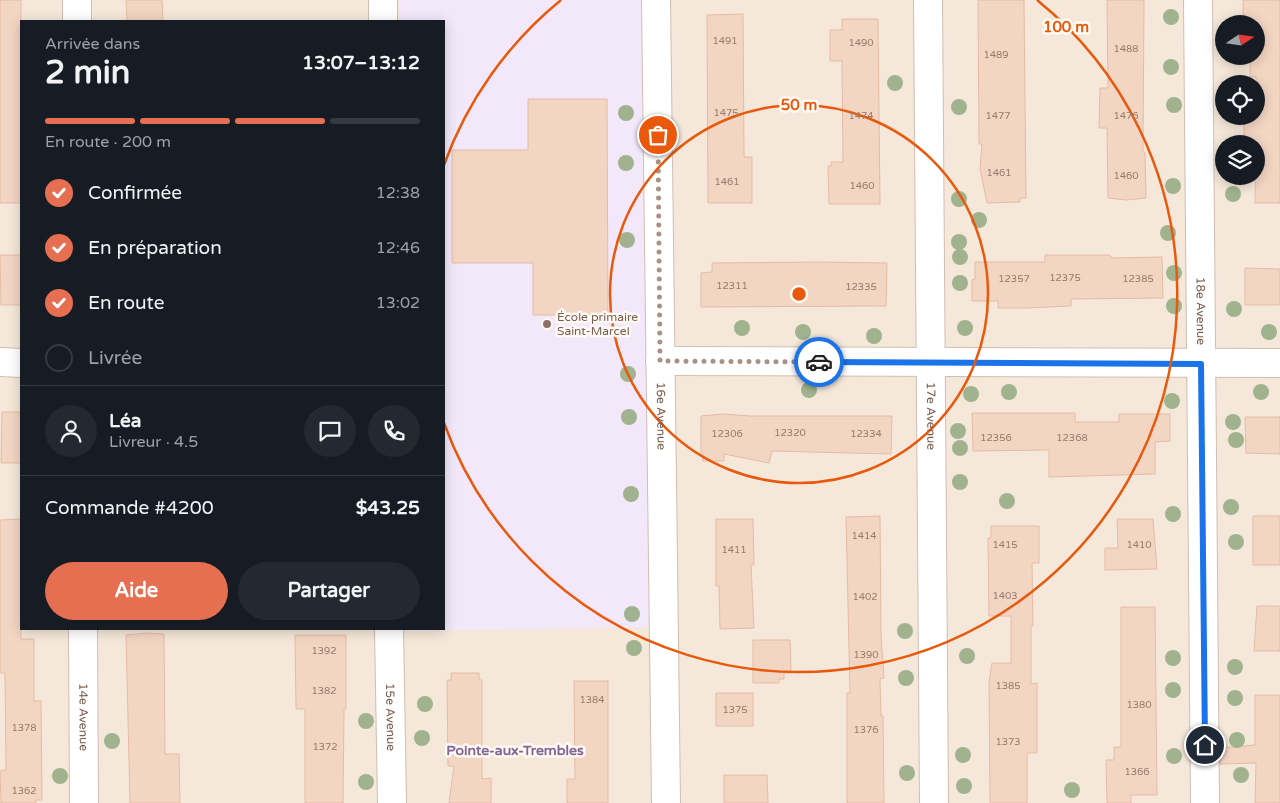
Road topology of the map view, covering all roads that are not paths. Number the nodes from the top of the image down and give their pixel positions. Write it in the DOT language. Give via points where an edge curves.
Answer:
graph roads {
  1 [pos="77,0"];
  2 [pos="383,0"];
  3 [pos="656,0"];
  4 [pos="928,0"];
  5 [pos="1198,0"];
  6 [pos="78,20"];
  7 [pos="384,20"];
  8 [pos="660,361"];
  9 [pos="0,362"];
  10 [pos="930,362"];
  11 [pos="20,363"];
  12 [pos="1201,364"];
  13 [pos="1280,364"];
  14 [pos="83,630"];
  15 [pos="389,630"];
  16 [pos="84,803"];
  17 [pos="392,803"];
  18 [pos="666,803"];
  19 [pos="934,803"];
  20 [pos="1205,803"];
  1 -- 6 [label="street"];
  2 -- 7 [label="street"];
  3 -- 8 [label="street, 16e Avenue"];
  4 -- 10 [label="street, 17e Avenue"];
  5 -- 12 [label="street, 18e Avenue"];
  8 -- 10 [label="street"];
  8 -- 18 [label="street, 16e Avenue"];
  9 -- 11 [label="street"];
  10 -- 12 [label="street"];
  10 -- 19 [label="street, 17e Avenue"];
  12 -- 13 [label="street"];
  12 -- 20 [label="street, 18e Avenue"];
  14 -- 16 [label="street, 14e Avenue"];
  15 -- 17 [label="street, 15e Avenue"];
}
